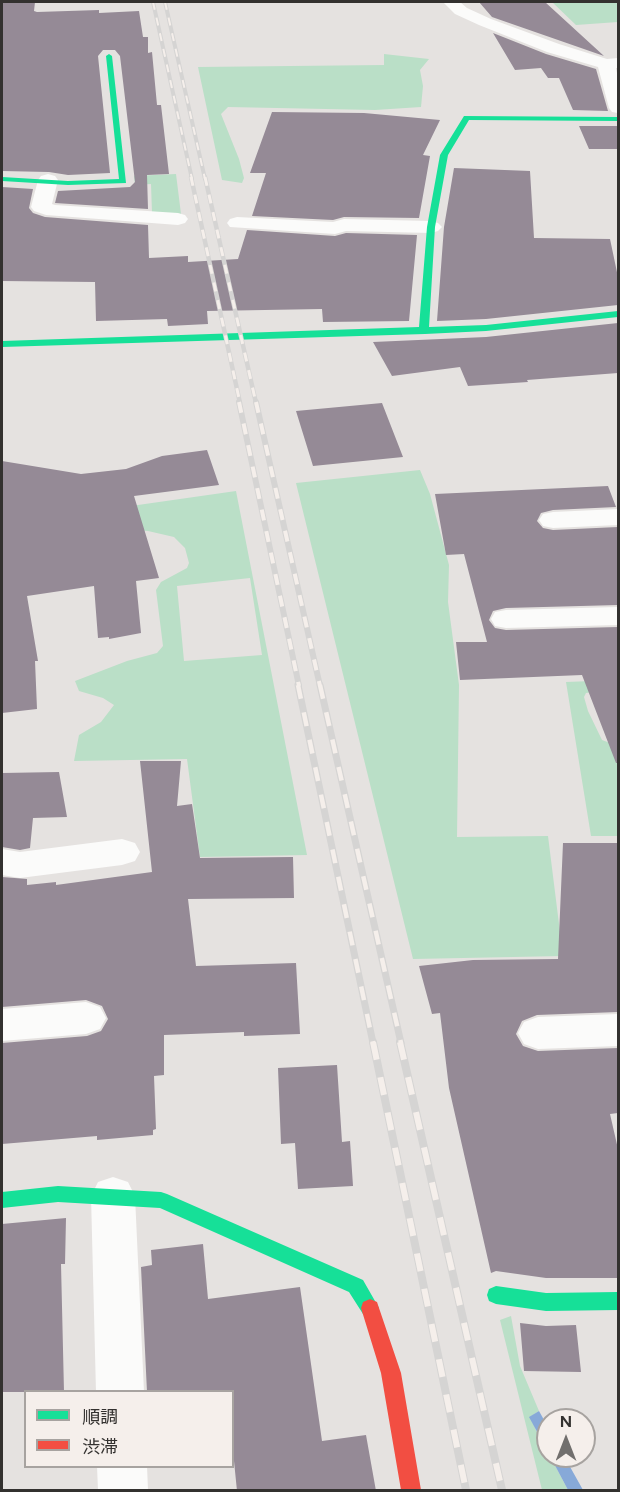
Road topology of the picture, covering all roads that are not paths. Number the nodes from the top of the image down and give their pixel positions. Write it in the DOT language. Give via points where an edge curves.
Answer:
graph roads {
  1 [pos="451,2"];
  2 [pos="109,56"];
  3 [pos="612,64"];
  4 [pos="618,108"];
  5 [pos="618,119"];
  6 [pos="2,179"];
  7 [pos="48,180"];
  8 [pos="178,219"];
  9 [pos="237,223"];
  10 [pos="431,227"];
  11 [pos="618,314"];
  12 [pos="425,331"];
  13 [pos="2,344"];
  14 [pos="618,517"];
  15 [pos="553,520"];
  16 [pos="618,616"];
  17 [pos="506,619"];
  18 [pos="122,852"];
  19 [pos="2,862"];
  20 [pos="86,1018"];
  21 [pos="2,1025"];
  22 [pos="618,1030"];
  23 [pos="538,1033"];
  24 [pos="113,1196"];
  25 [pos="2,1200"];
  26 [pos="496,1295"];
  27 [pos="618,1301"];
  28 [pos="120,1390"];
  29 [pos="123,1468"];
  30 [pos="123,1491"];
  31 [pos="411,1491"];
  1 -- 3 [label="street" via="485,22 553,48"];
  2 -- 7 [label="street" via="123,181"];
  3 -- 4 [label="street"];
  5 -- 10 [label="street" via="467,118 444,155"];
  6 -- 7 [label="street"];
  7 -- 8 [label="street" via="41,207 53,212"];
  9 -- 10 [label="street"];
  10 -- 12 [label="street"];
  11 -- 12 [label="street" via="543,324"];
  12 -- 13 [label="street"];
  14 -- 15 [label="street"];
  16 -- 17 [label="street"];
  18 -- 19 [label="street" via="20,865"];
  20 -- 21 [label="street"];
  22 -- 23 [label="street"];
  24 -- 25 [label="street" via="58,1194"];
  24 -- 28 [label="street"];
  24 -- 31 [label="street" via="161,1200 356,1286 368,1302 391,1373"];
  26 -- 27 [label="street" via="546,1302"];
  29 -- 30 [label="street"];
}
